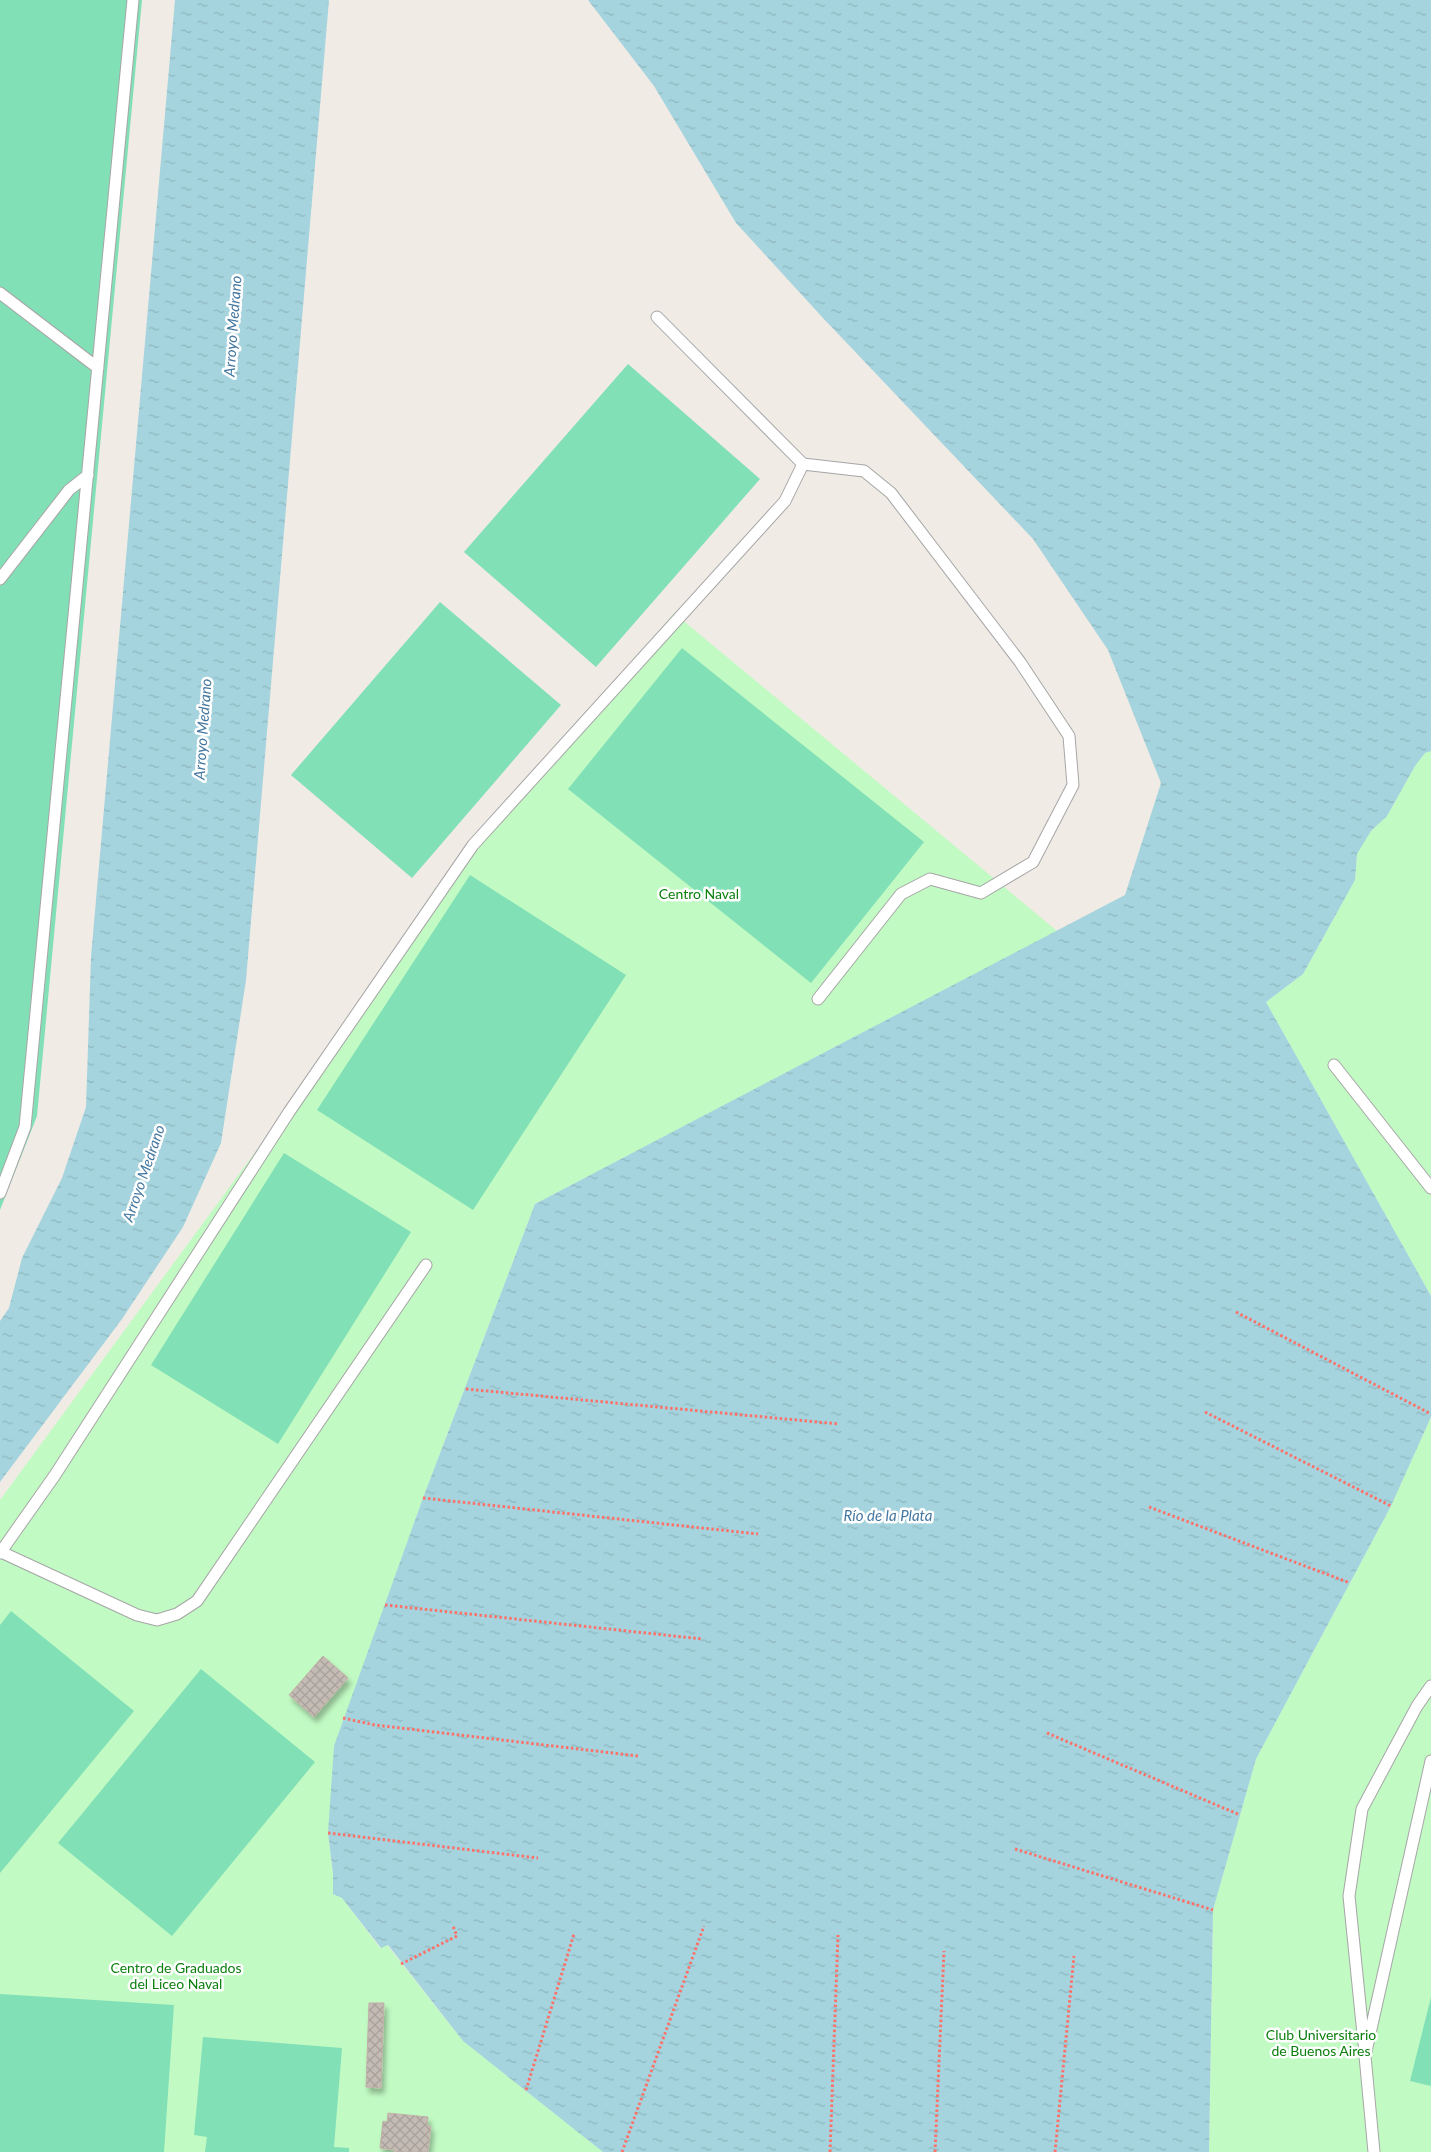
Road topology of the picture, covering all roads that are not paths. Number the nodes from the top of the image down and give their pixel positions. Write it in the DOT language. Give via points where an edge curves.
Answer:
graph roads {
  1 [pos="133,0"];
  2 [pos="0,293"];
  3 [pos="657,317"];
  4 [pos="98,368"];
  5 [pos="803,464"];
  6 [pos="88,475"];
  7 [pos="0,579"];
  8 [pos="818,999"];
  9 [pos="1334,1065"];
  10 [pos="1431,1188"];
  11 [pos="0,1193"];
  12 [pos="426,1266"];
  13 [pos="0,1552"];
  14 [pos="1431,1686"];
  15 [pos="1431,1760"];
  16 [pos="1365,2056"];
  17 [pos="1374,2152"];
  1 -- 4 [label="lane"];
  2 -- 4 [label="lane"];
  3 -- 5 [label="lane"];
  4 -- 6 [label="lane"];
  5 -- 8 [label="lane" via="864,471 891,493 1020,662 1069,736 1073,785 1033,862 981,893 930,879 901,894"];
  5 -- 13 [label="lane" via="784,500 473,845 289,1112 55,1475"];
  6 -- 7 [label="lane" via="69,490"];
  6 -- 11 [label="lane" via="26,1126"];
  9 -- 10 [label="lane"];
  12 -- 13 [label="lane" via="198,1601 177,1614 157,1620 137,1615"];
  14 -- 16 [label="lane" via="1362,1809 1349,1896"];
  15 -- 16 [label="lane"];
  16 -- 17 [label="lane"];
}
